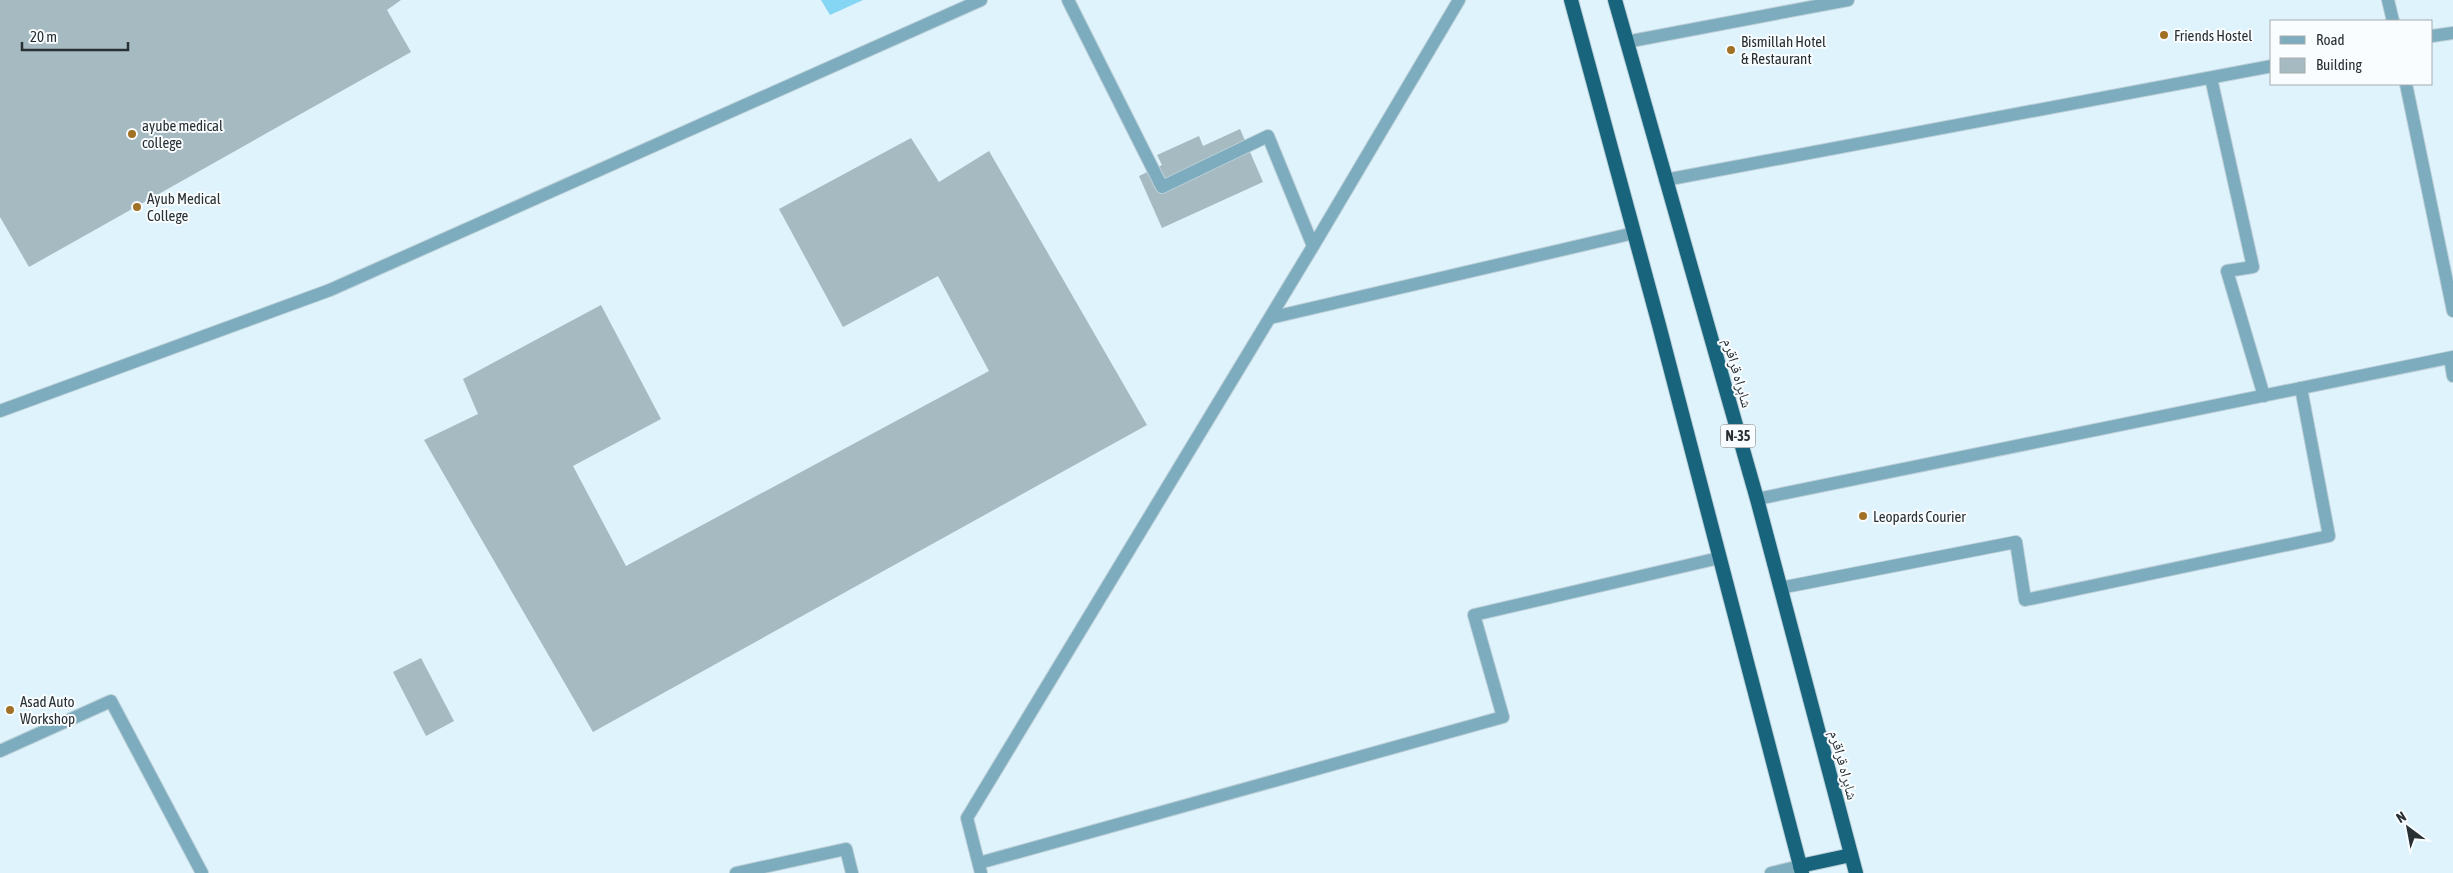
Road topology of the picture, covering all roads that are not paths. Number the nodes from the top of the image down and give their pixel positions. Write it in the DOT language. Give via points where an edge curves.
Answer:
graph roads {
  1 [pos="981,0"];
  2 [pos="1068,0"];
  3 [pos="1459,0"];
  4 [pos="1571,0"];
  5 [pos="1615,0"];
  6 [pos="1848,0"];
  7 [pos="2388,0"];
  8 [pos="2393,20"];
  9 [pos="2453,33"];
  10 [pos="2433,36"];
  11 [pos="1626,42"];
  12 [pos="2270,66"];
  13 [pos="2211,78"];
  14 [pos="2406,85"];
  15 [pos="1665,180"];
  16 [pos="1634,233"];
  17 [pos="1313,246"];
  18 [pos="2453,311"];
  19 [pos="1270,318"];
  20 [pos="2452,358"];
  21 [pos="2453,376"];
  22 [pos="2301,388"];
  23 [pos="2264,396"];
  24 [pos="0,411"];
  25 [pos="1757,499"];
  26 [pos="1719,558"];
  27 [pos="1780,588"];
  28 [pos="0,752"];
  29 [pos="1851,855"];
  30 [pos="793,860"];
  31 [pos="980,868"];
  32 [pos="1801,870"];
  33 [pos="202,873"];
  34 [pos="736,873"];
  35 [pos="796,873"];
  36 [pos="852,873"];
  37 [pos="1771,873"];
  38 [pos="1856,873"];
  1 -- 24 [label="street" via="330,290"];
  2 -- 17 [label="street" via="1162,187 1268,136"];
  3 -- 17 [label="street"];
  4 -- 16 [label="highway"];
  5 -- 11 [label="highway, شاہراہ قراقرم / N-35"];
  6 -- 11 [label="street"];
  7 -- 8 [label="street"];
  9 -- 10 [label="street"];
  11 -- 15 [label="highway, شاہراہ قراقرم / N-35"];
  12 -- 13 [label="street"];
  13 -- 15 [label="street"];
  13 -- 23 [label="street" via="2253,267 2227,272"];
  14 -- 18 [label="street"];
  15 -- 25 [label="highway, شاہراہ قراقرم / N-35"];
  16 -- 19 [label="street"];
  16 -- 26 [label="highway"];
  17 -- 19 [label="street"];
  19 -- 31 [label="street" via="967,818"];
  20 -- 21 [label="street"];
  20 -- 22 [label="street"];
  22 -- 23 [label="street"];
  22 -- 27 [label="street" via="2329,536 2025,600 2016,542"];
  23 -- 25 [label="street"];
  25 -- 27 [label="highway, شاہراہ قراقرم / N-35"];
  26 -- 31 [label="street" via="1474,615 1503,717"];
  26 -- 32 [label="highway"];
  27 -- 29 [label="highway, شاہراہ قراقرم / N-35"];
  28 -- 33 [label="street" via="111,701"];
  29 -- 32 [label="highway"];
  29 -- 38 [label="highway, شاہراہ قراقرم / N-35"];
  30 -- 34 [label="street"];
  30 -- 35 [label="street"];
  30 -- 36 [label="street" via="846,849"];
  32 -- 37 [label="street"];
}
